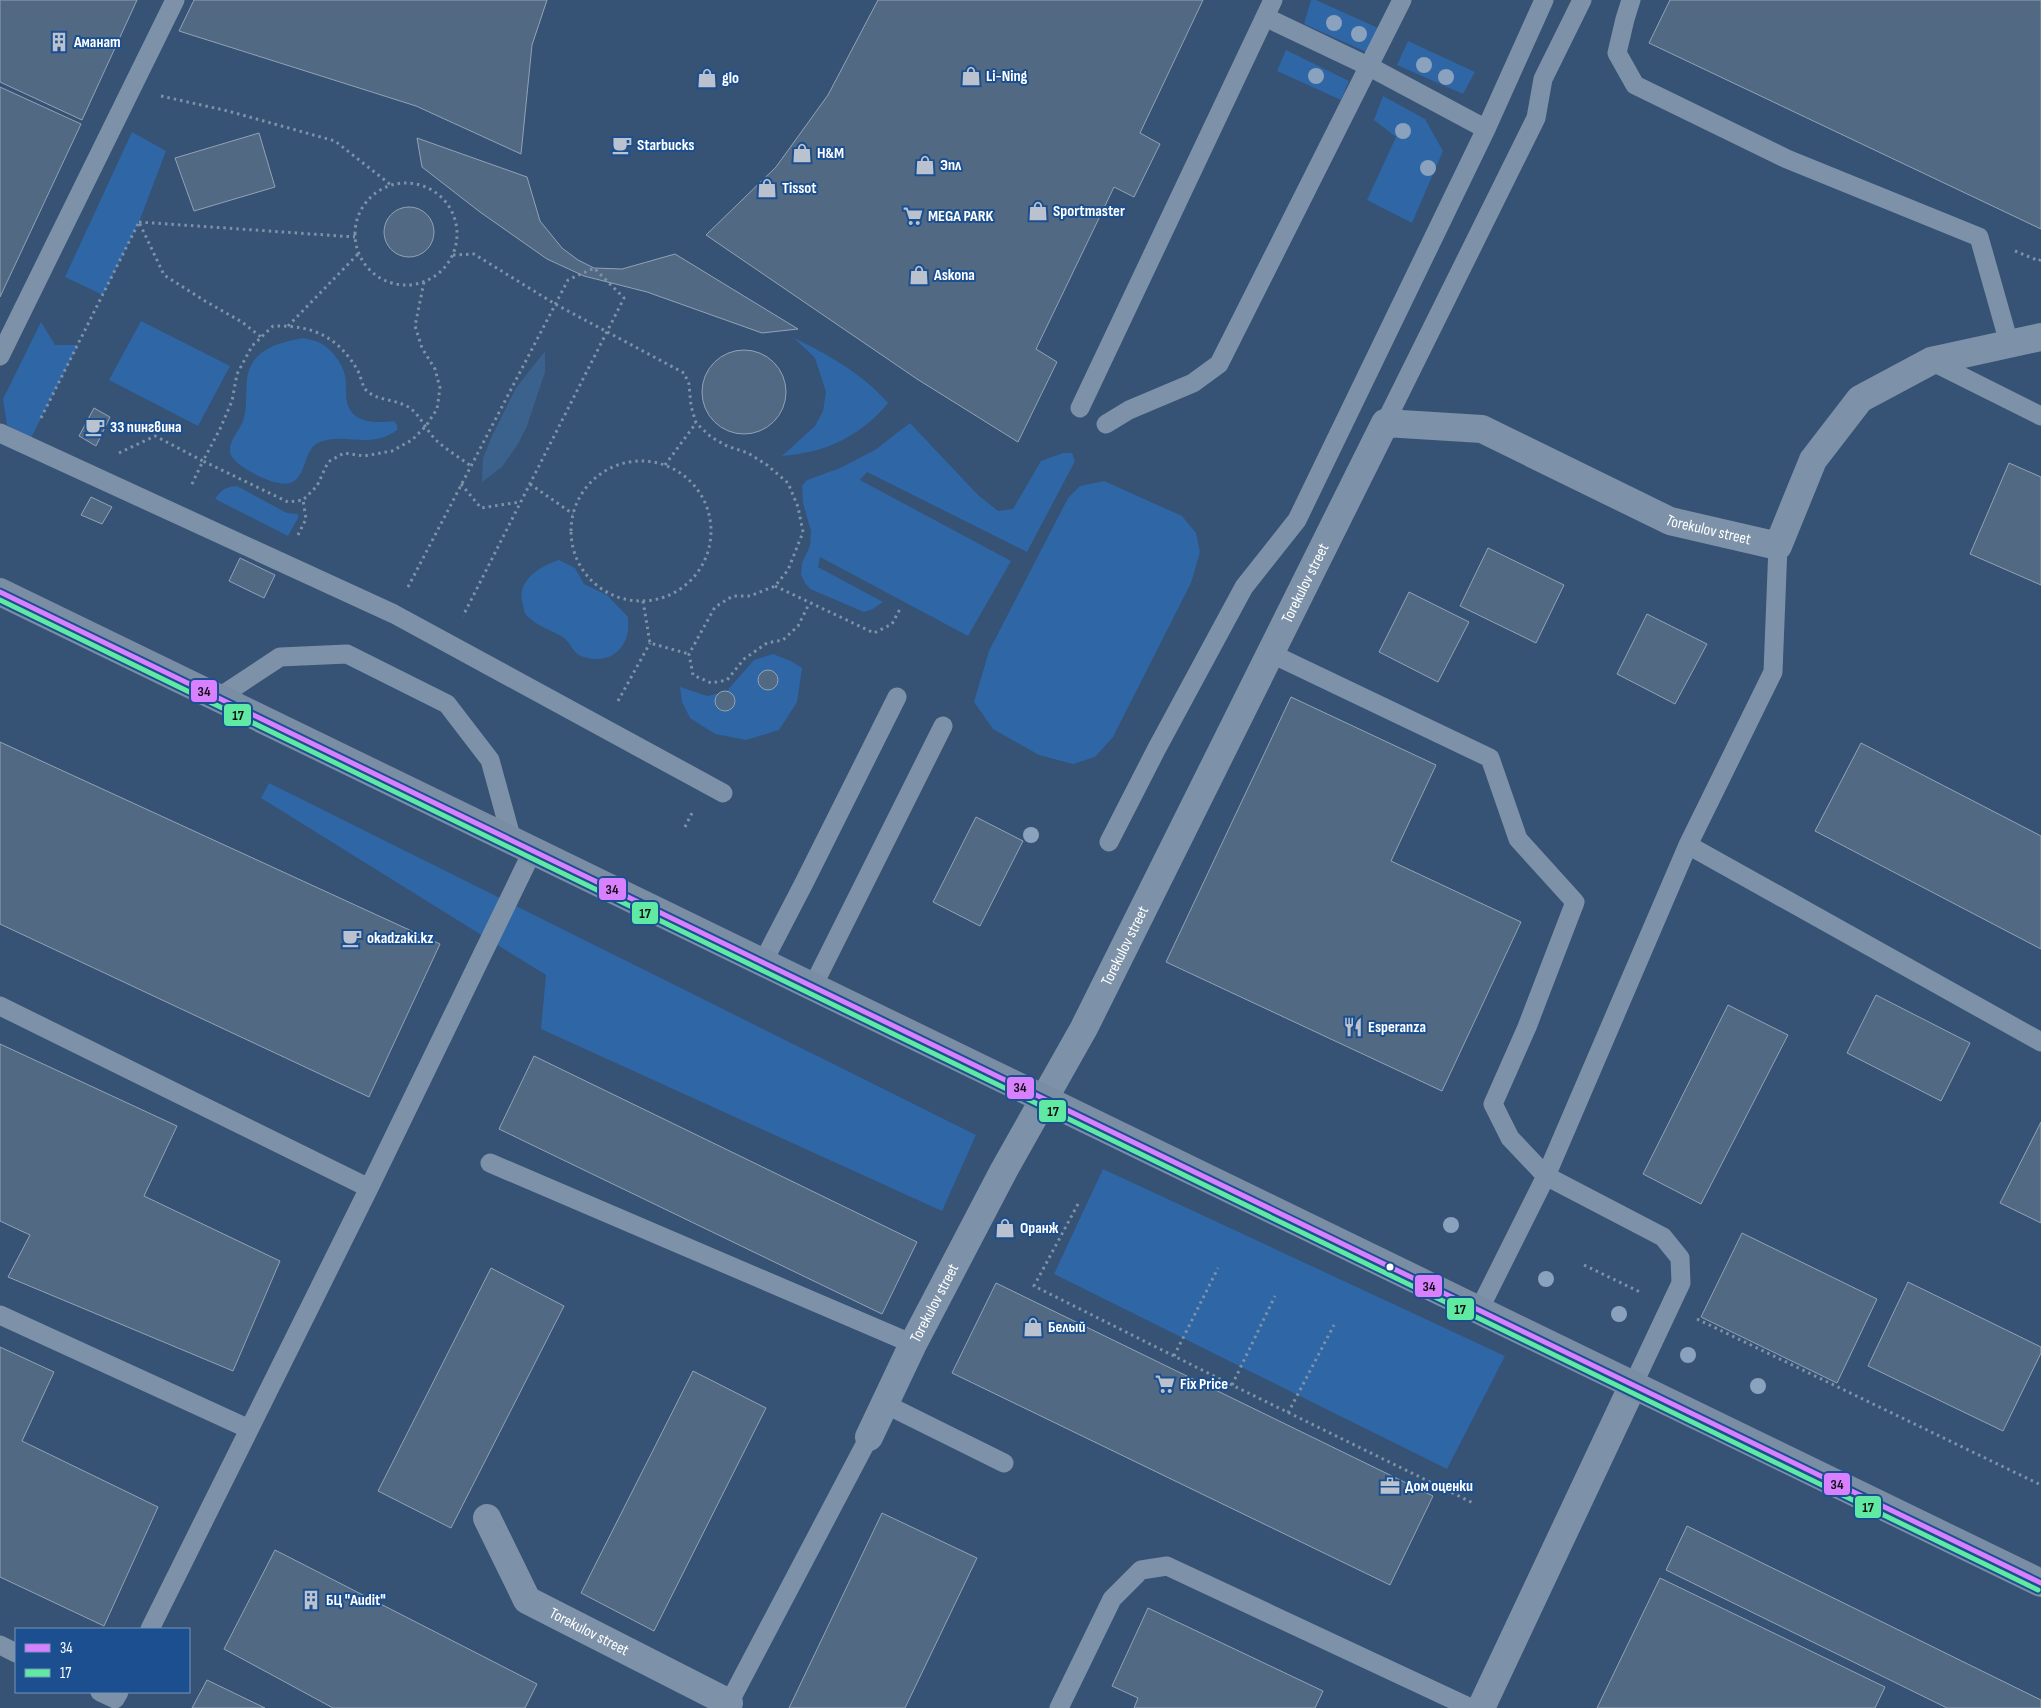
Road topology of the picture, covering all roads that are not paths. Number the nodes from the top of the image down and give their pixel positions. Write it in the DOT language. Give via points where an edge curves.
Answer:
graph roads {
  1 [pos="175,0"];
  2 [pos="1402,0"];
  3 [pos="1544,0"];
  4 [pos="1582,0"];
  5 [pos="1631,0"];
  6 [pos="1269,8"];
  7 [pos="1370,67"];
  8 [pos="1486,129"];
  9 [pos="2041,337"];
  10 [pos="2009,343"];
  11 [pos="0,356"];
  12 [pos="2041,357"];
  13 [pos="1931,361"];
  14 [pos="1080,408"];
  15 [pos="2041,416"];
  16 [pos="1385,423"];
  17 [pos="1106,424"];
  18 [pos="0,432"];
  19 [pos="1778,546"];
  20 [pos="0,592"];
  21 [pos="1270,653"];
  22 [pos="897,697"];
  23 [pos="218,698"];
  24 [pos="943,726"];
  25 [pos="723,793"];
  26 [pos="1110,842"];
  27 [pos="522,845"];
  28 [pos="1688,845"];
  29 [pos="762,962"];
  30 [pos="813,986"];
  31 [pos="0,1006"];
  32 [pos="2041,1042"];
  33 [pos="1045,1098"];
  34 [pos="490,1163"];
  35 [pos="1546,1176"];
  36 [pos="369,1188"];
  37 [pos="1479,1310"];
  38 [pos="0,1315"];
  39 [pos="913,1344"];
  40 [pos="1633,1385"];
  41 [pos="885,1404"];
  42 [pos="249,1429"];
  43 [pos="870,1437"];
  44 [pos="1004,1463"];
  45 [pos="487,1518"];
  46 [pos="2041,1583"];
  47 [pos="150,1628"];
  48 [pos="0,1645"];
  49 [pos="15,1652"];
  50 [pos="102,1693"];
  51 [pos="118,1693"];
  52 [pos="728,1706"];
  53 [pos="1059,1708"];
  54 [pos="1470,1708"];
  55 [pos="1481,1708"];
  1 -- 11 [label="lane"];
  2 -- 7 [label="lane"];
  3 -- 8 [label="lane"];
  4 -- 16 [label="lane" via="1543,78 1536,118"];
  5 -- 10 [label="lane" via="1617,53 1635,84 1787,159 1979,237"];
  6 -- 7 [label="lane"];
  6 -- 14 [label="lane"];
  7 -- 8 [label="lane"];
  7 -- 17 [label="lane" via="1219,364 1193,383 1129,410"];
  8 -- 26 [label="lane" via="1297,520 1244,587"];
  9 -- 10 [label="street"];
  10 -- 12 [label="street"];
  10 -- 13 [label="street"];
  13 -- 15 [label="lane"];
  13 -- 19 [label="street" via="1860,398 1814,460"];
  16 -- 19 [label="street, Torekulov street" via="1482,429 1670,521"];
  16 -- 21 [label="street, Torekulov street"];
  18 -- 25 [label="lane" via="394,614"];
  19 -- 28 [label="lane" via="1773,672"];
  20 -- 23 [label="main road"];
  21 -- 33 [label="street, Torekulov street" via="1084,1028"];
  21 -- 35 [label="lane" via="1490,758 1518,839 1575,902 1492,1104 1510,1138"];
  22 -- 29 [label="lane"];
  23 -- 27 [label="main road"];
  23 -- 27 [label="lane" via="280,657 347,654 447,704 490,760"];
  24 -- 30 [label="lane"];
  27 -- 29 [label="main road"];
  27 -- 36 [label="lane"];
  28 -- 32 [label="lane"];
  28 -- 35 [label="lane"];
  29 -- 30 [label="main road"];
  30 -- 33 [label="main road"];
  31 -- 36 [label="lane"];
  33 -- 37 [label="main road"];
  33 -- 39 [label="street, Torekulov street"];
  34 -- 39 [label="lane"];
  35 -- 37 [label="lane"];
  35 -- 40 [label="lane" via="1663,1237 1680,1258 1681,1283"];
  36 -- 42 [label="lane"];
  37 -- 40 [label="main road"];
  38 -- 42 [label="lane"];
  39 -- 41 [label="street, Torekulov street"];
  40 -- 46 [label="main road"];
  40 -- 55 [label="street"];
  41 -- 43 [label="street, Torekulov street"];
  41 -- 44 [label="lane"];
  42 -- 47 [label="lane"];
  43 -- 52 [label="lane"];
  45 -- 52 [label="street, Torekulov street" via="527,1600"];
  48 -- 49 [label="lane"];
  50 -- 51 [label="lane" via="115,1699"];
  53 -- 54 [label="lane" via="1112,1599 1140,1570 1167,1566"];
}
